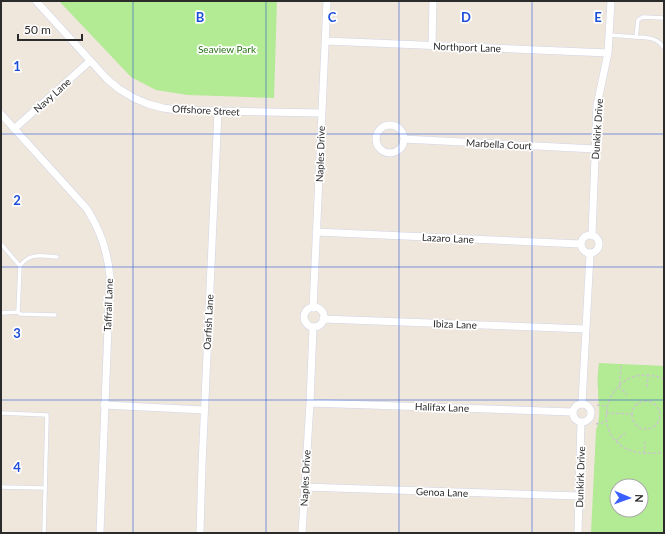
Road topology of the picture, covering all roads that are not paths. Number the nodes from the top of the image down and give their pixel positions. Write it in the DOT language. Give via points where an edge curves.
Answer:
graph roads {
  1 [pos="36,1"];
  2 [pos="327,1"];
  3 [pos="433,1"];
  4 [pos="611,1"];
  5 [pos="664,18"];
  6 [pos="609,35"];
  7 [pos="636,36"];
  8 [pos="326,41"];
  9 [pos="432,46"];
  10 [pos="664,48"];
  11 [pos="608,53"];
  12 [pos="90,61"];
  13 [pos="218,112"];
  14 [pos="321,113"];
  15 [pos="1,114"];
  16 [pos="14,129"];
  17 [pos="404,139"];
  18 [pos="595,149"];
  19 [pos="316,232"];
  20 [pos="592,235"];
  21 [pos="1,244"];
  22 [pos="581,244"];
  23 [pos="590,254"];
  24 [pos="57,257"];
  25 [pos="20,266"];
  26 [pos="313,308"];
  27 [pos="18,312"];
  28 [pos="1,313"];
  29 [pos="55,315"];
  30 [pos="323,319"];
  31 [pos="313,327"];
  32 [pos="586,329"];
  33 [pos="310,403"];
  34 [pos="582,403"];
  35 [pos="104,405"];
  36 [pos="204,410"];
  37 [pos="573,412"];
  38 [pos="1,413"];
  39 [pos="581,422"];
  40 [pos="304,487"];
  41 [pos="1,488"];
  42 [pos="45,488"];
  43 [pos="579,496"];
  44 [pos="44,533"];
  45 [pos="100,533"];
  46 [pos="200,533"];
  47 [pos="302,533"];
  48 [pos="578,533"];
  1 -- 12 [label="street, Offshore Street"];
  2 -- 8 [label="street, Naples Drive"];
  3 -- 9 [label="street"];
  4 -- 6 [label="street, Dunkirk Drive"];
  5 -- 7 [label="lane" via="643,17 638,20"];
  6 -- 7 [label="lane"];
  6 -- 11 [label="street, Dunkirk Drive"];
  7 -- 10 [label="lane" via="653,38"];
  8 -- 9 [label="street, Northport Lane"];
  8 -- 14 [label="street, Naples Drive"];
  9 -- 11 [label="street, Northport Lane"];
  11 -- 18 [label="street, Dunkirk Drive" via="597,105"];
  12 -- 13 [label="street, Offshore Street" via="119,89 148,104 177,110"];
  12 -- 16 [label="street, Navy Lane"];
  13 -- 14 [label="street, Offshore Street"];
  13 -- 36 [label="street, Oarfish Lane"];
  14 -- 19 [label="street, Naples Drive"];
  15 -- 16 [label="street, Taffrail Lane"];
  16 -- 35 [label="street, Taffrail Lane" via="87,209 103,240 110,276"];
  17 -- 18 [label="street, Marbella Court"];
  18 -- 20 [label="street, Dunkirk Drive"];
  19 -- 22 [label="street, Lazaro Lane"];
  19 -- 26 [label="street, Naples Drive"];
  20 -- 22 [label="street" via="585,236"];
  20 -- 23 [label="street" via="597,238 599,247 596,252"];
  21 -- 25 [label="lane"];
  22 -- 23 [label="street" via="584,252"];
  23 -- 32 [label="street"];
  24 -- 25 [label="lane" via="34,255 24,260"];
  25 -- 27 [label="lane"];
  26 -- 30 [label="street" via="320,310"];
  26 -- 31 [label="street" via="305,312 304,319 307,325"];
  27 -- 28 [label="lane"];
  27 -- 29 [label="lane"];
  30 -- 31 [label="street" via="318,326"];
  30 -- 32 [label="street, Ibiza Lane"];
  31 -- 33 [label="street, Naples Drive"];
  32 -- 34 [label="street"];
  33 -- 37 [label="street, Halifax Lane"];
  33 -- 40 [label="street, Naples Drive"];
  34 -- 37 [label="street" via="577,405"];
  34 -- 39 [label="street" via="588,405 592,413 589,419"];
  35 -- 36 [label="street"];
  35 -- 45 [label="street, Taffrail Lane"];
  36 -- 46 [label="street, Oarfish Lane"];
  37 -- 39 [label="street" via="576,420"];
  38 -- 42 [label="lane" via="47,415"];
  39 -- 43 [label="street, Dunkirk Drive"];
  40 -- 43 [label="street, Genoa Lane"];
  40 -- 47 [label="street, Naples Drive"];
  41 -- 42 [label="lane"];
  42 -- 44 [label="lane"];
  43 -- 48 [label="street, Dunkirk Drive"];
}
